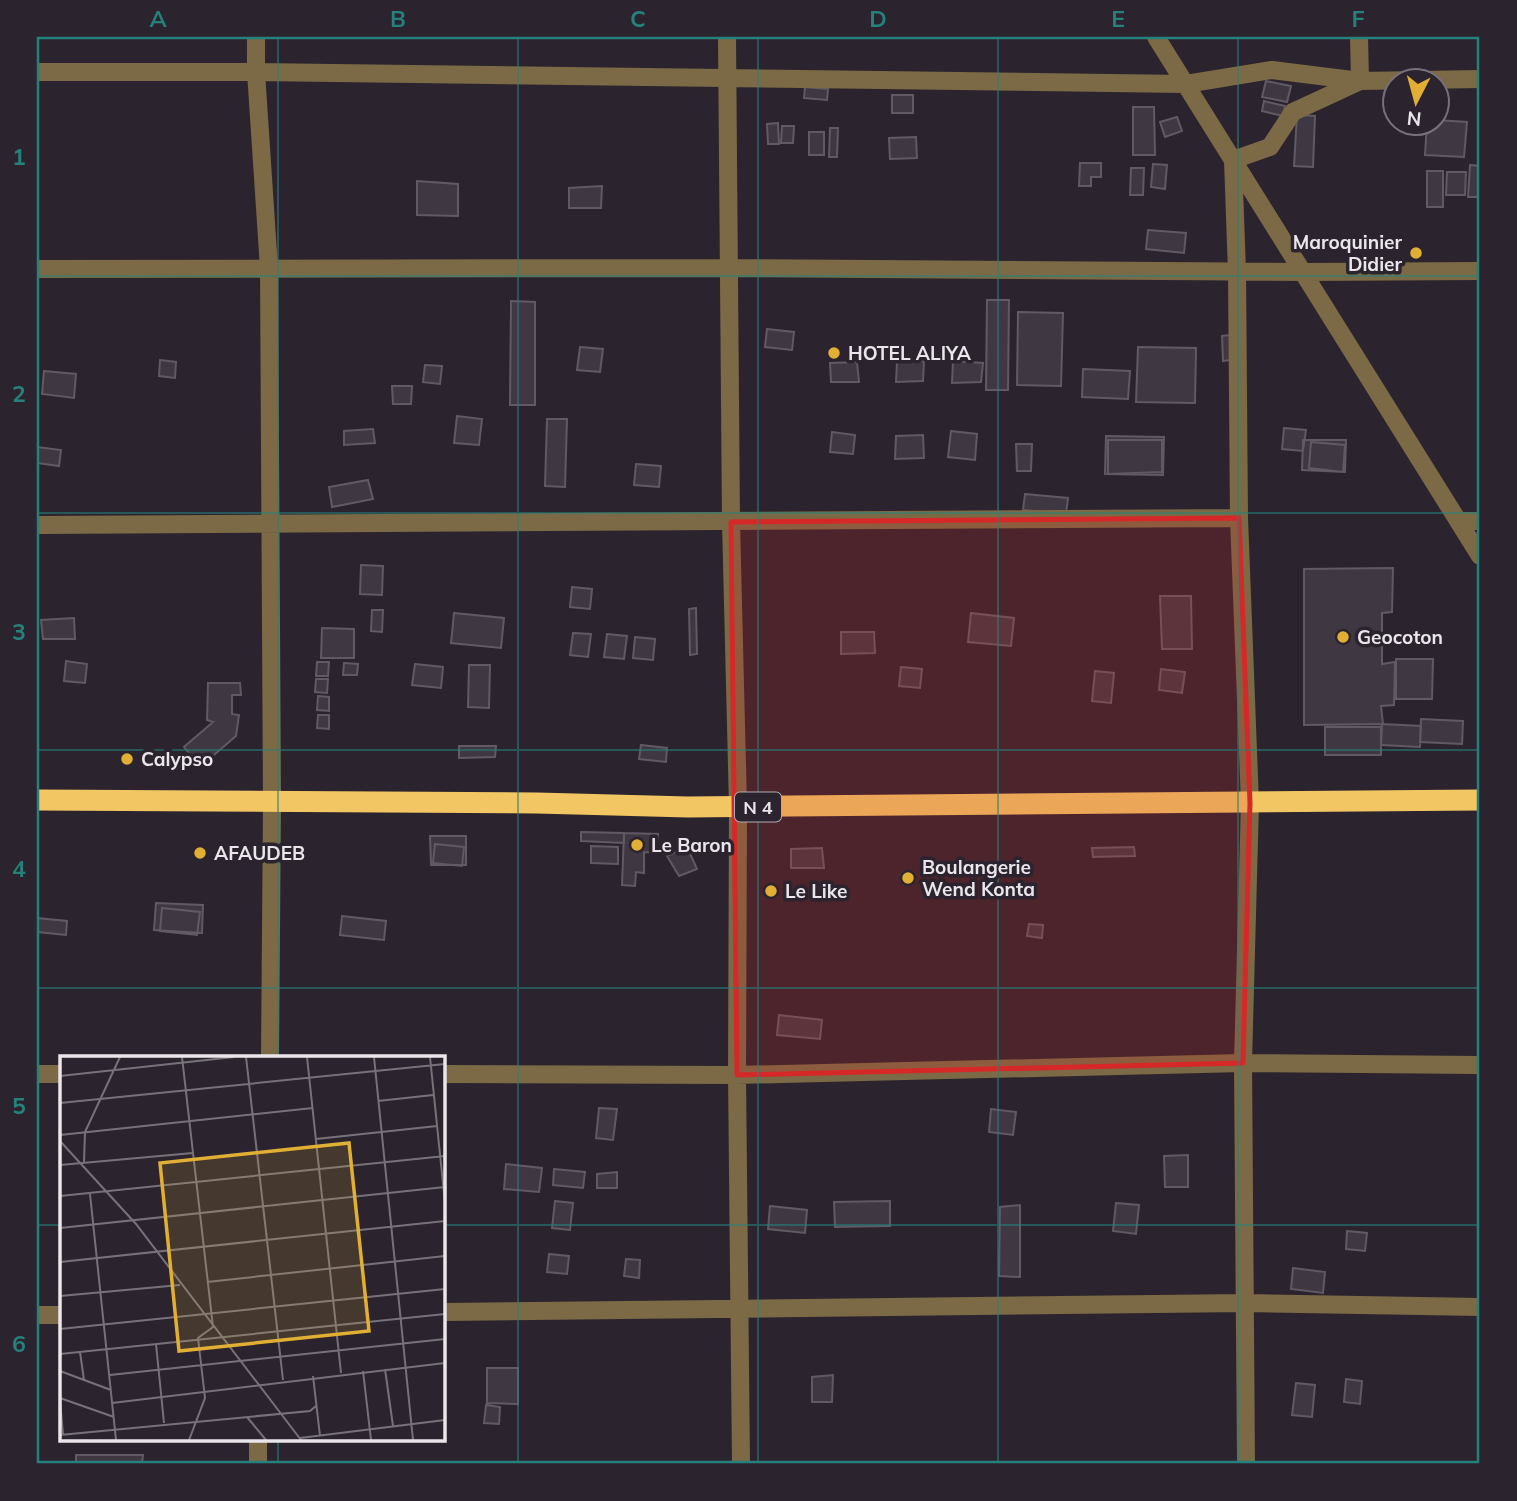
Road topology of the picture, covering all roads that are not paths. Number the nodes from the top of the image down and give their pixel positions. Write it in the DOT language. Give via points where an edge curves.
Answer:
graph roads {
  1 [pos="256,37"];
  2 [pos="727,37"];
  3 [pos="1156,37"];
  4 [pos="1359,37"];
  5 [pos="37,72"];
  6 [pos="256,72"];
  7 [pos="727,78"];
  8 [pos="1480,79"];
  9 [pos="1360,81"];
  10 [pos="1186,84"];
  11 [pos="1233,160"];
  12 [pos="269,268"];
  13 [pos="729,268"];
  14 [pos="37,269"];
  15 [pos="1480,271"];
  16 [pos="1237,272"];
  17 [pos="1304,272"];
  18 [pos="1239,518"];
  19 [pos="1458,521"];
  20 [pos="1480,521"];
  21 [pos="732,522"];
  22 [pos="271,523"];
  23 [pos="37,525"];
  24 [pos="1480,556"];
  25 [pos="37,800"];
  26 [pos="1480,800"];
  27 [pos="271,803"];
  28 [pos="1250,803"];
  29 [pos="738,807"];
  30 [pos="270,1056"];
  31 [pos="1243,1063"];
  32 [pos="1480,1065"];
  33 [pos="37,1074"];
  34 [pos="60,1074"];
  35 [pos="444,1074"];
  36 [pos="737,1075"];
  37 [pos="1245,1303"];
  38 [pos="1480,1307"];
  39 [pos="740,1309"];
  40 [pos="444,1312"];
  41 [pos="37,1315"];
  42 [pos="60,1315"];
  43 [pos="258,1442"];
  44 [pos="258,1464"];
  45 [pos="741,1464"];
  46 [pos="1247,1464"];
  1 -- 6 [label="street"];
  2 -- 7 [label="street"];
  3 -- 10 [label="street"];
  4 -- 9 [label="street"];
  5 -- 6 [label="street"];
  6 -- 7 [label="street"];
  6 -- 12 [label="street"];
  7 -- 10 [label="street"];
  7 -- 13 [label="street"];
  8 -- 9 [label="street"];
  9 -- 10 [label="street" via="1272,70"];
  9 -- 11 [label="street" via="1293,112 1270,148"];
  10 -- 11 [label="street"];
  11 -- 16 [label="street"];
  11 -- 17 [label="street"];
  12 -- 13 [label="street"];
  12 -- 14 [label="street"];
  12 -- 22 [label="street"];
  13 -- 16 [label="street"];
  13 -- 21 [label="street"];
  15 -- 17 [label="street"];
  16 -- 17 [label="street"];
  16 -- 18 [label="street"];
  17 -- 19 [label="street"];
  18 -- 21 [label="street"];
  18 -- 28 [label="street"];
  19 -- 20 [label="street"];
  19 -- 24 [label="street"];
  21 -- 22 [label="street"];
  21 -- 29 [label="street"];
  22 -- 23 [label="street"];
  22 -- 27 [label="street"];
  25 -- 27 [label="highway, N 4"];
  26 -- 28 [label="highway, N 4"];
  27 -- 29 [label="highway, N 4"];
  27 -- 30 [label="street"];
  28 -- 29 [label="highway, N 4"];
  28 -- 31 [label="street"];
  29 -- 36 [label="street"];
  31 -- 32 [label="street"];
  31 -- 36 [label="street"];
  31 -- 37 [label="street"];
  33 -- 34 [label="street"];
  35 -- 36 [label="street"];
  36 -- 39 [label="street"];
  37 -- 38 [label="street"];
  37 -- 39 [label="street"];
  37 -- 46 [label="street"];
  39 -- 40 [label="street"];
  39 -- 45 [label="street"];
  41 -- 42 [label="street"];
  43 -- 44 [label="street"];
}
